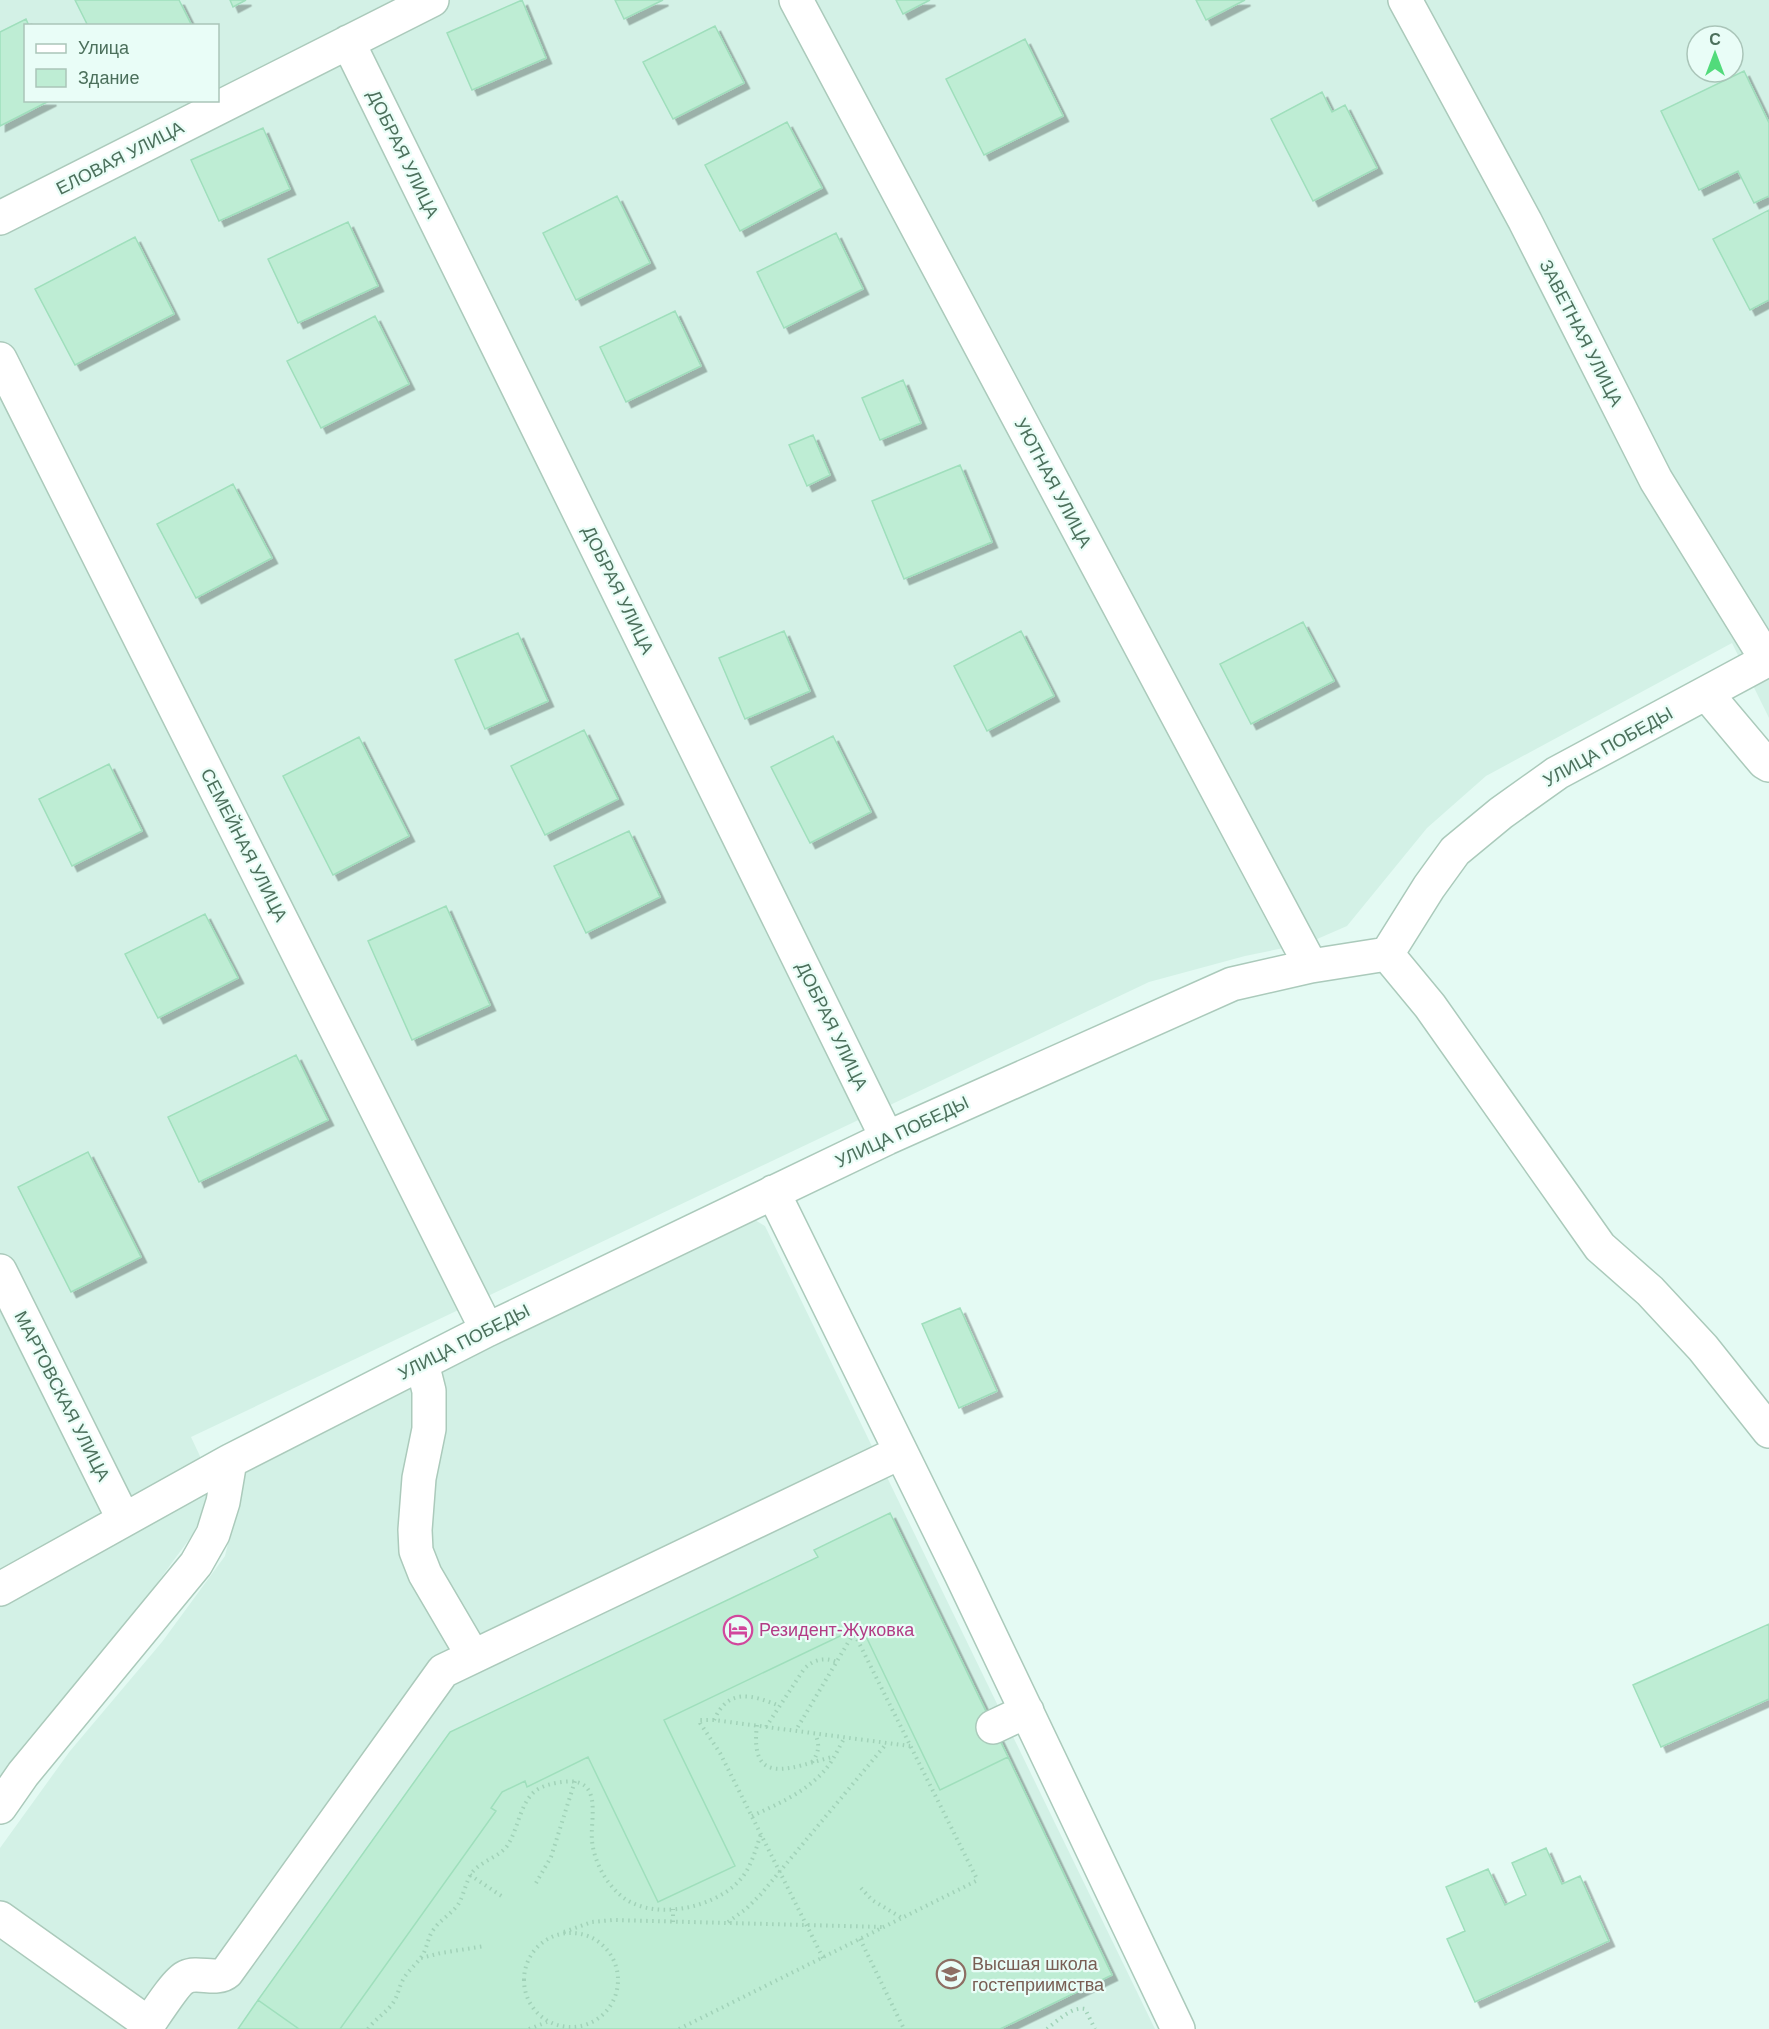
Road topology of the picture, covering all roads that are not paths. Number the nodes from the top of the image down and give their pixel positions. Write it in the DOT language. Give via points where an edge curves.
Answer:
graph roads {
  1 [pos="432,0"];
  2 [pos="796,0"];
  3 [pos="1405,0"];
  4 [pos="348,42"];
  5 [pos="0,218"];
  6 [pos="0,359"];
  7 [pos="1768,659"];
  8 [pos="1706,693"];
  9 [pos="1769,765"];
  10 [pos="1387,954"];
  11 [pos="1311,966"];
  12 [pos="887,1138"];
  13 [pos="773,1192"];
  14 [pos="0,1271"];
  15 [pos="487,1330"];
  16 [pos="422,1363"];
  17 [pos="1769,1431"];
  18 [pos="901,1452"];
  19 [pos="230,1461"];
  20 [pos="124,1520"];
  21 [pos="0,1589"];
  22 [pos="473,1656"];
  23 [pos="1027,1711"];
  24 [pos="993,1727"];
  25 [pos="0,1807"];
  26 [pos="0,1918"];
  27 [pos="147,2027"];
  28 [pos="1179,2029"];
  1 -- 4 [label="street, ЕЛОВАЯ УЛИЦА"];
  2 -- 11 [label="street, УЮТНАЯ УЛИЦА"];
  3 -- 7 [label="street, ЗАВЕТНАЯ УЛИЦА" via="1525,221 1656,480"];
  4 -- 5 [label="street, ЕЛОВАЯ УЛИЦА"];
  4 -- 12 [label="street, ДОБРАЯ УЛИЦА"];
  6 -- 15 [label="street, СЕМЕЙНАЯ УЛИЦА"];
  7 -- 8 [label="street, УЛИЦА ПОБЕДЫ"];
  8 -- 9 [label="street"];
  8 -- 10 [label="street, УЛИЦА ПОБЕДЫ" via="1557,773 1501,813 1455,851"];
  10 -- 11 [label="street, УЛИЦА ПОБЕДЫ"];
  10 -- 17 [label="street" via="1430,1006 1600,1247 1650,1291 1703,1348"];
  11 -- 12 [label="street, УЛИЦА ПОБЕДЫ" via="1232,984"];
  12 -- 13 [label="street, УЛИЦА ПОБЕДЫ"];
  13 -- 15 [label="street, УЛИЦА ПОБЕДЫ"];
  13 -- 18 [label="street"];
  14 -- 20 [label="street, МАРТОВСКАЯ УЛИЦА"];
  15 -- 16 [label="street, УЛИЦА ПОБЕДЫ"];
  16 -- 19 [label="street, УЛИЦА ПОБЕДЫ"];
  16 -- 22 [label="street" via="429,1391 429,1429 419,1478 416,1551 425,1574"];
  18 -- 22 [label="street"];
  18 -- 23 [label="street"];
  19 -- 20 [label="street, УЛИЦА ПОБЕДЫ"];
  19 -- 25 [label="street" via="213,1534 196,1564"];
  20 -- 21 [label="street, УЛИЦА ПОБЕДЫ"];
  22 -- 27 [label="street" via="438,1676 227,1972 181,1979"];
  23 -- 24 [label="street"];
  23 -- 28 [label="street"];
  26 -- 27 [label="street"];
}
